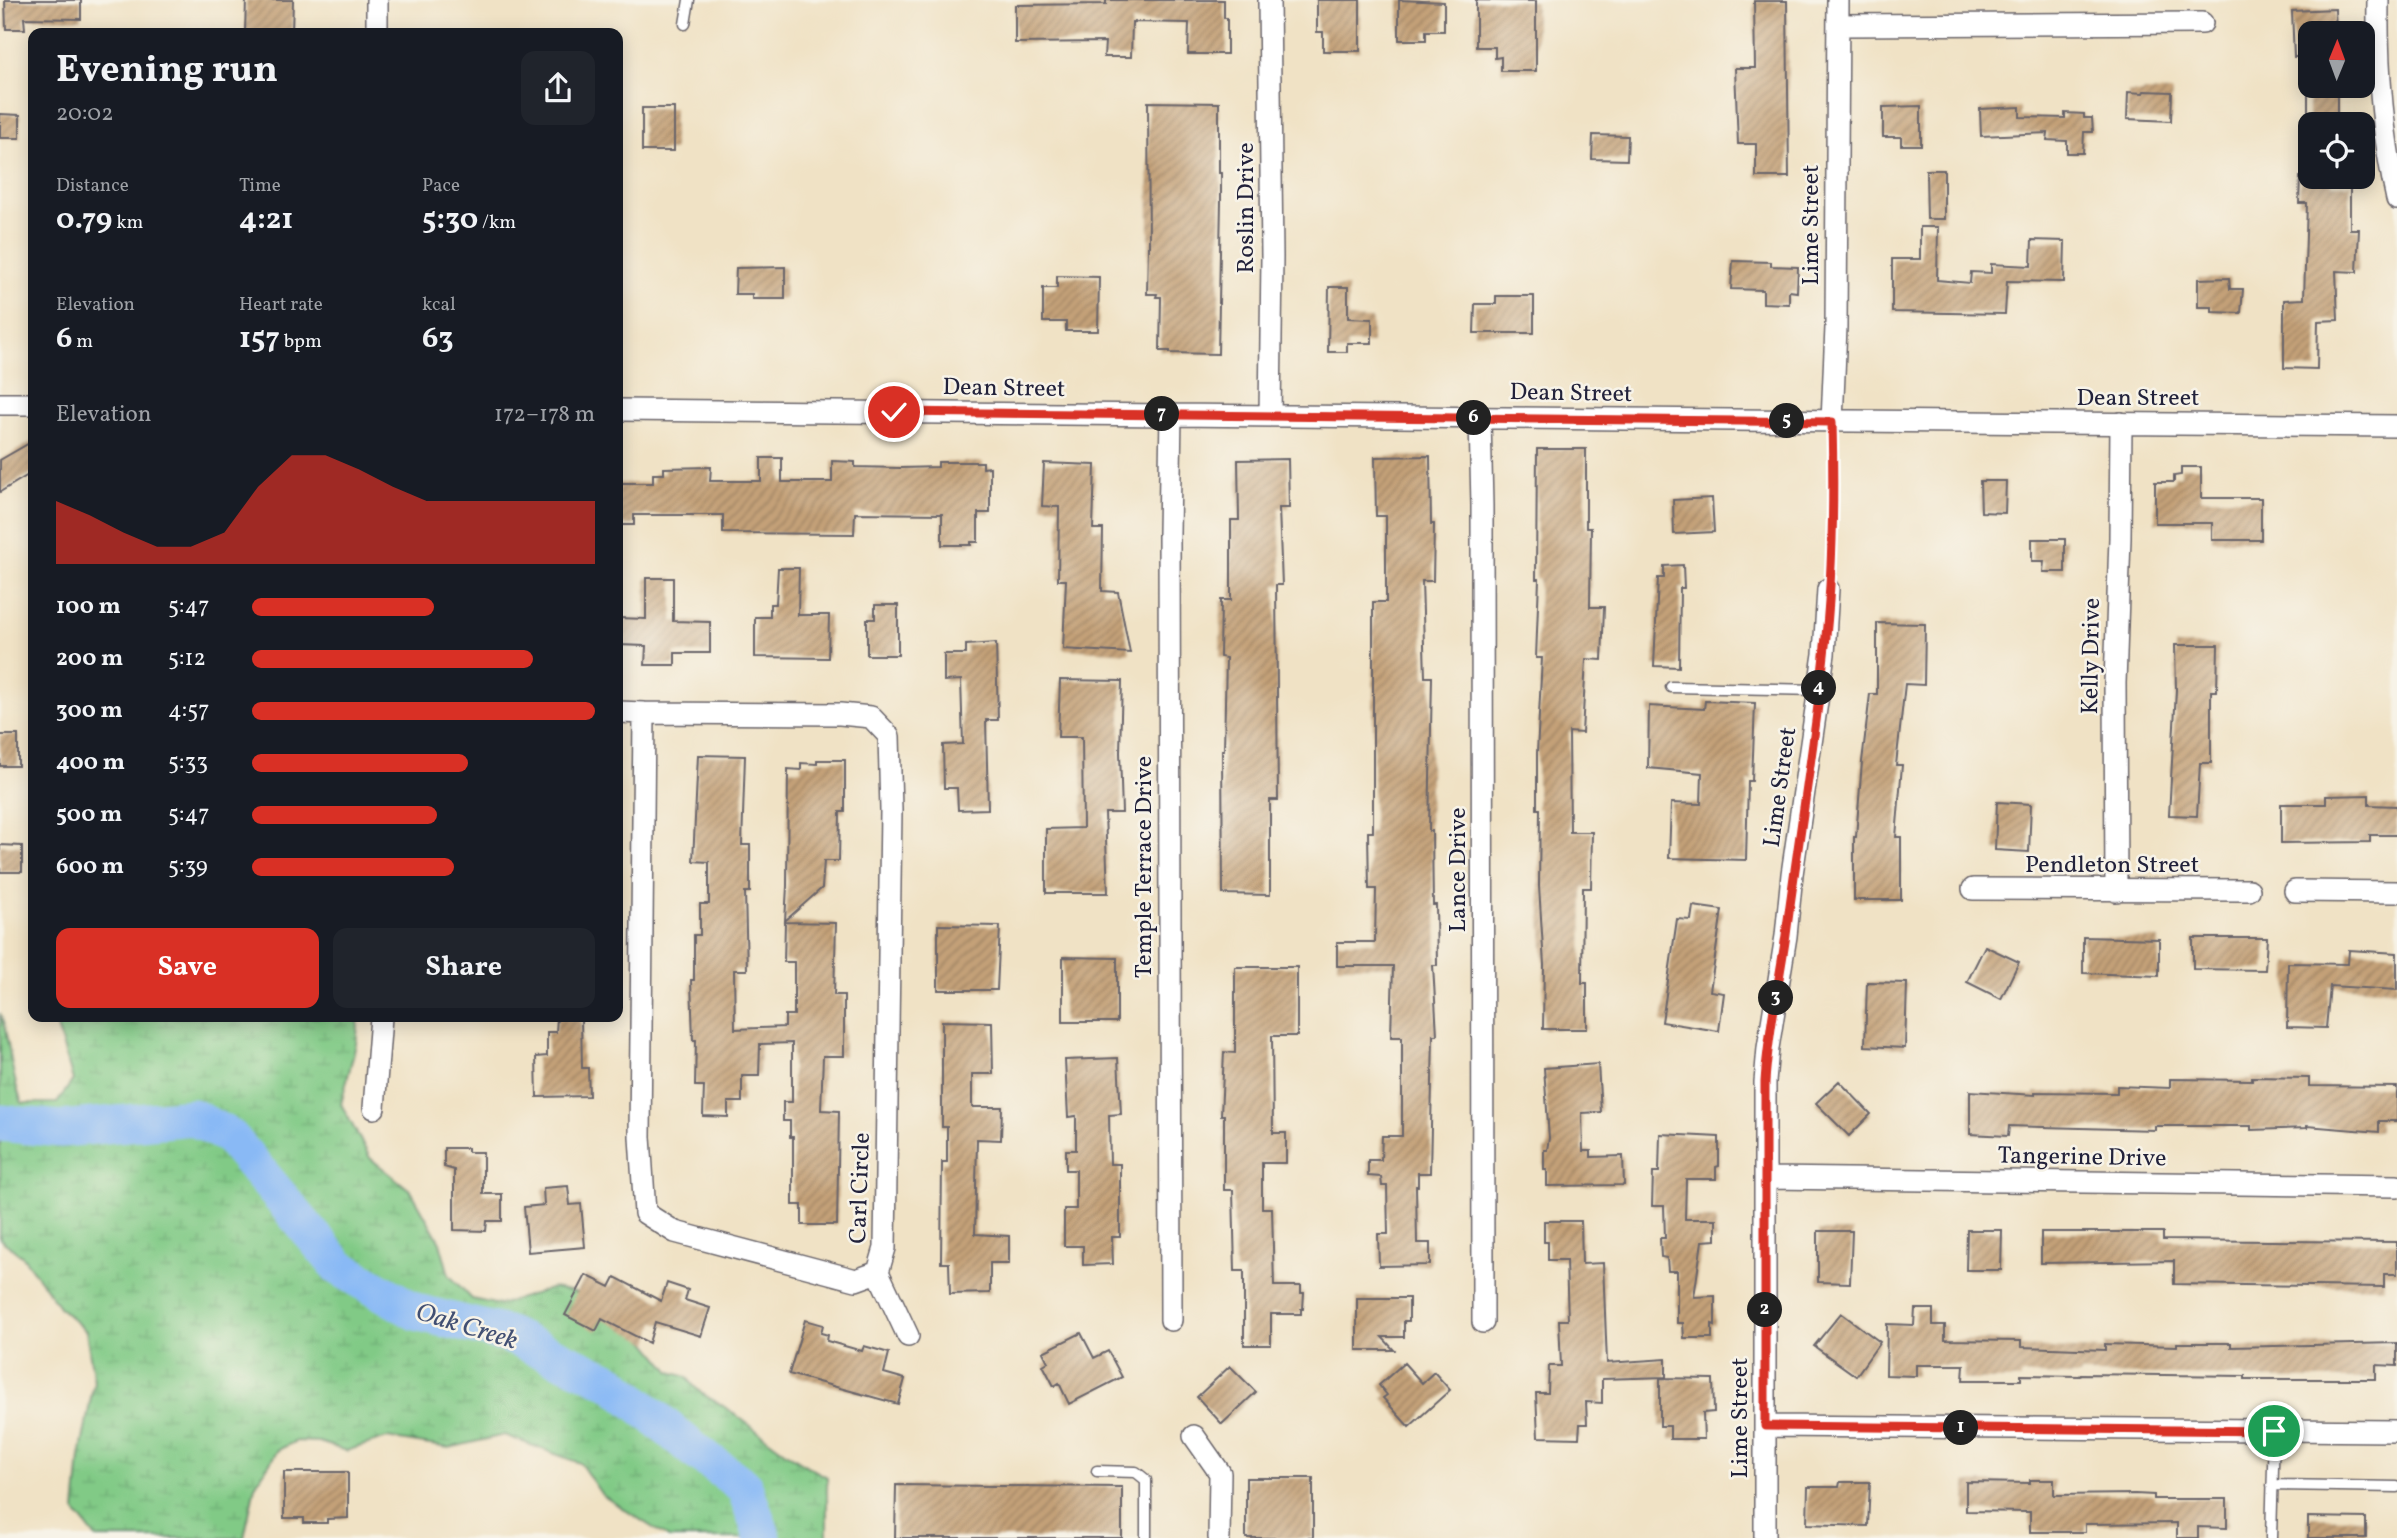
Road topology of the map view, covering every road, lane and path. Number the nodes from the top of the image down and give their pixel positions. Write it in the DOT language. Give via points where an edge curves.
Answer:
graph roads {
  1 [pos="377,0"];
  2 [pos="689,0"];
  3 [pos="1269,0"];
  4 [pos="1838,0"];
  5 [pos="2378,0"];
  6 [pos="2202,23"];
  7 [pos="685,24"];
  8 [pos="1838,25"];
  9 [pos="377,28"];
  10 [pos="2397,198"];
  11 [pos="0,404"];
  12 [pos="28,404"];
  13 [pos="623,410"];
  14 [pos="1171,415"];
  15 [pos="1270,415"];
  16 [pos="1480,418"];
  17 [pos="1832,422"];
  18 [pos="2120,423"];
  19 [pos="2397,426"];
  20 [pos="1828,589"];
  21 [pos="1671,687"];
  22 [pos="1819,690"];
  23 [pos="623,712"];
  24 [pos="644,713"];
  25 [pos="1973,889"];
  26 [pos="2249,890"];
  27 [pos="2116,891"];
  28 [pos="2295,891"];
  29 [pos="2397,892"];
  30 [pos="381,1022"];
  31 [pos="374,1108"];
  32 [pos="1766,1178"];
  33 [pos="2397,1186"];
  34 [pos="878,1272"];
  35 [pos="1171,1320"];
  36 [pos="1483,1322"];
  37 [pos="908,1336"];
  38 [pos="1765,1426"];
  39 [pos="2274,1431"];
  40 [pos="2397,1431"];
  41 [pos="1194,1436"];
  42 [pos="1097,1471"];
  43 [pos="2272,1485"];
  44 [pos="2397,1487"];
  45 [pos="1146,1538"];
  46 [pos="1219,1538"];
  47 [pos="1765,1538"];
  48 [pos="2271,1538"];
  1 -- 9 [label="street"];
  2 -- 7 [label="lane"];
  3 -- 15 [label="street, Roslin Drive"];
  4 -- 8 [label="street, Lime Street"];
  5 -- 10 [label="street" via="2383,120"];
  6 -- 8 [label="street"];
  8 -- 17 [label="street, Lime Street"];
  11 -- 12 [label="street"];
  13 -- 14 [label="street, Dean Street"];
  14 -- 15 [label="street, Dean Street"];
  14 -- 35 [label="street, Temple Terrace Drive"];
  15 -- 16 [label="street, Dean Street"];
  16 -- 17 [label="street, Dean Street"];
  16 -- 36 [label="street, Lance Drive"];
  17 -- 18 [label="street, Dean Street"];
  17 -- 20 [label="path" via="1834,497"];
  18 -- 19 [label="street, Dean Street"];
  18 -- 27 [label="street, Kelly Drive"];
  20 -- 22 [label="street, Lime Street"];
  21 -- 22 [label="lane"];
  22 -- 32 [label="street, Lime Street" via="1768,1048"];
  23 -- 24 [label="street, Carl Circle"];
  24 -- 34 [label="street, Carl Circle" via="640,1137 645,1213 676,1232 856,1280"];
  24 -- 34 [label="street, Carl Circle" via="840,714 871,717 888,736 885,1248"];
  25 -- 27 [label="street, Pendleton Street"];
  26 -- 27 [label="street, Pendleton Street"];
  28 -- 29 [label="street"];
  30 -- 31 [label="street"];
  32 -- 33 [label="street, Tangerine Drive"];
  32 -- 38 [label="street, Lime Street"];
  34 -- 37 [label="street"];
  38 -- 39 [label="street"];
  38 -- 47 [label="street, Lime Street"];
  39 -- 40 [label="street"];
  39 -- 43 [label="lane"];
  41 -- 46 [label="street" via="1220,1473"];
  42 -- 45 [label="lane" via="1136,1472 1146,1480"];
  43 -- 44 [label="lane"];
  43 -- 48 [label="lane"];
}
